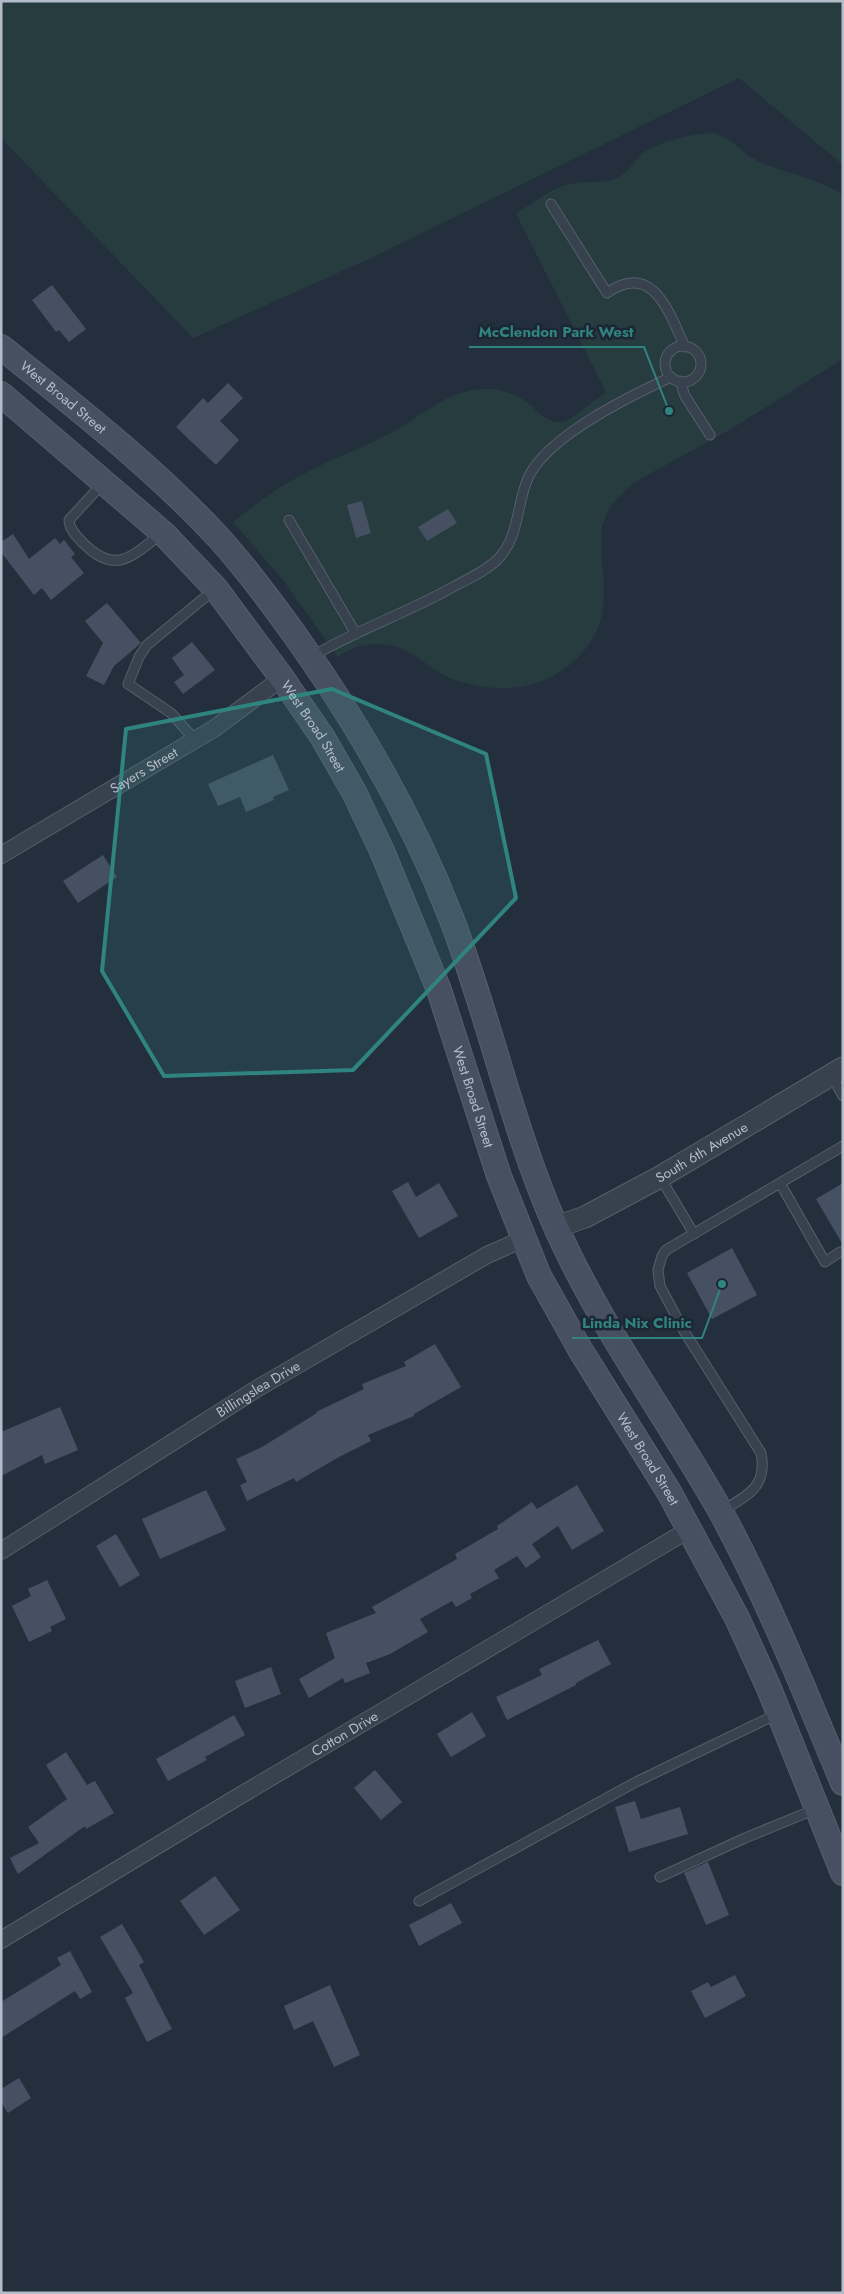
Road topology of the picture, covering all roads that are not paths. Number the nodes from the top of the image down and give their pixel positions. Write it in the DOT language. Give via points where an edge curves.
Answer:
graph roads {
  1 [pos="551,204"];
  2 [pos="1,347"];
  3 [pos="685,347"];
  4 [pos="671,377"];
  5 [pos="680,382"];
  6 [pos="3,398"];
  7 [pos="710,435"];
  8 [pos="105,481"];
  9 [pos="288,520"];
  10 [pos="162,532"];
  11 [pos="216,589"];
  12 [pos="356,634"];
  13 [pos="311,657"];
  14 [pos="282,678"];
  15 [pos="195,740"];
  16 [pos="1,855"];
  17 [pos="837,1071"];
  18 [pos="843,1096"];
  19 [pos="843,1146"];
  20 [pos="660,1177"];
  21 [pos="780,1183"];
  22 [pos="556,1227"];
  23 [pos="694,1234"];
  24 [pos="523,1239"];
  25 [pos="840,1252"];
  26 [pos="720,1512"];
  27 [pos="690,1529"];
  28 [pos="1,1551"];
  29 [pos="779,1714"];
  30 [pos="843,1783"];
  31 [pos="816,1809"];
  32 [pos="843,1873"];
  33 [pos="660,1877"];
  34 [pos="419,1901"];
  35 [pos="1,1940"];
  1 -- 3 [label="lane" via="607,293 624,283 637,282 648,286 664,303"];
  2 -- 13 [label="main road, West Broad Street" via="64,396 144,466 216,536"];
  3 -- 4 [label="lane" via="675,348 666,358 667,372"];
  3 -- 5 [label="lane" via="699,356 700,370 690,380"];
  4 -- 5 [label="lane"];
  4 -- 12 [label="lane" via="603,413 542,457 526,483 512,536 492,564 418,607"];
  5 -- 7 [label="lane" via="685,396"];
  6 -- 8 [label="main road, West Broad Street"];
  8 -- 10 [label="main road, West Broad Street"];
  8 -- 10 [label="lane" via="69,520 72,529 89,548 107,560 120,561 132,556"];
  9 -- 12 [label="lane"];
  10 -- 11 [label="main road, West Broad Street"];
  11 -- 14 [label="main road, West Broad Street"];
  11 -- 15 [label="lane" via="147,645 128,684 171,713"];
  12 -- 13 [label="lane"];
  13 -- 14 [label="main road"];
  13 -- 22 [label="main road, West Broad Street" via="389,782 450,915 475,983 539,1186"];
  14 -- 15 [label="street, Sayers Street"];
  14 -- 24 [label="main road, West Broad Street" via="323,738 382,851 438,990 478,1116"];
  15 -- 16 [label="street, Sayers Street"];
  17 -- 18 [label="lane"];
  17 -- 20 [label="street, South 6th Avenue"];
  19 -- 21 [label="lane"];
  20 -- 22 [label="street, South 6th Avenue" via="585,1217"];
  20 -- 23 [label="lane"];
  21 -- 23 [label="lane"];
  21 -- 25 [label="lane" via="824,1262"];
  22 -- 24 [label="main road"];
  22 -- 26 [label="main road, West Broad Street" via="594,1304"];
  23 -- 26 [label="lane" via="666,1250 659,1263 658,1278 684,1331 758,1445 763,1462 760,1481 754,1489"];
  24 -- 27 [label="main road, West Broad Street" via="558,1311"];
  24 -- 28 [label="street, Billingslea Drive" via="487,1255 258,1388"];
  26 -- 27 [label="main road"];
  26 -- 30 [label="main road, West Broad Street" via="794,1664"];
  27 -- 29 [label="main road, West Broad Street" via="736,1618"];
  27 -- 35 [label="street, Cotton Drive"];
  29 -- 31 [label="main road, West Broad Street"];
  29 -- 34 [label="lane" via="636,1782"];
  31 -- 32 [label="main road, West Broad Street"];
  31 -- 33 [label="lane"];
}
